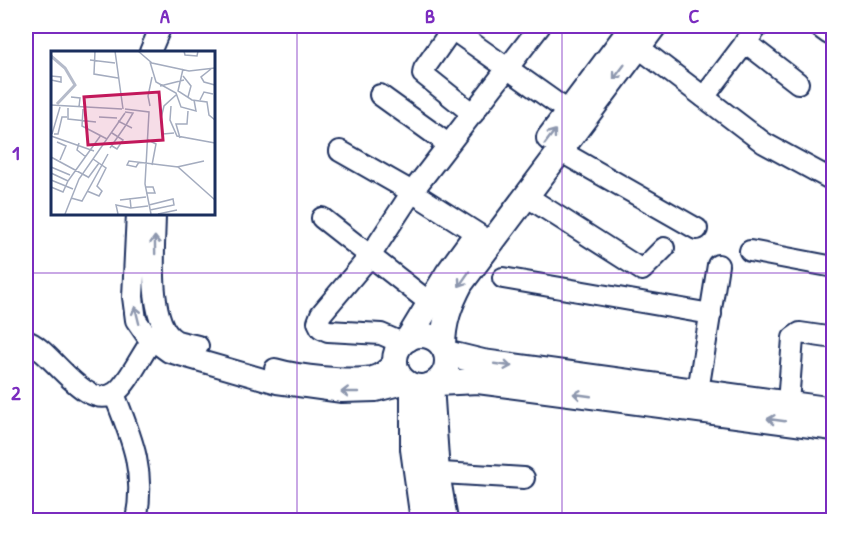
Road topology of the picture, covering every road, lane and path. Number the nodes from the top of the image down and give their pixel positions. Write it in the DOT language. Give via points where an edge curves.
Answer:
graph roads {
  1 [pos="161,26"];
  2 [pos="172,26"];
  3 [pos="540,26"];
  4 [pos="654,26"];
  5 [pos="758,26"];
  6 [pos="454,27"];
  7 [pos="636,36"];
  8 [pos="745,42"];
  9 [pos="150,51"];
  10 [pos="164,51"];
  11 [pos="508,70"];
  12 [pos="798,83"];
  13 [pos="380,95"];
  14 [pos="704,97"];
  15 [pos="569,112"];
  16 [pos="473,114"];
  17 [pos="448,144"];
  18 [pos="340,151"];
  19 [pos="560,151"];
  20 [pos="834,181"];
  21 [pos="412,192"];
  22 [pos="526,196"];
  23 [pos="137,214"];
  24 [pos="155,214"];
  25 [pos="322,218"];
  26 [pos="697,229"];
  27 [pos="484,238"];
  28 [pos="664,248"];
  29 [pos="750,251"];
  30 [pos="370,256"];
  31 [pos="718,265"];
  32 [pos="834,267"];
  33 [pos="503,278"];
  34 [pos="430,303"];
  35 [pos="711,314"];
  36 [pos="157,333"];
  37 [pos="834,338"];
  38 [pos="26,341"];
  39 [pos="402,348"];
  40 [pos="445,350"];
  41 [pos="422,384"];
  42 [pos="119,389"];
  43 [pos="698,391"];
  44 [pos="788,403"];
  45 [pos="834,410"];
  46 [pos="834,428"];
  47 [pos="524,478"];
  48 [pos="427,482"];
  49 [pos="136,520"];
  50 [pos="423,520"];
  51 [pos="446,520"];
  1 -- 9 [label="street"];
  2 -- 10 [label="street"];
  3 -- 11 [label="street"];
  4 -- 7 [label="main road"];
  5 -- 8 [label="street"];
  6 -- 11 [label="street"];
  6 -- 16 [label="street" via="423,74"];
  7 -- 14 [label="street"];
  7 -- 15 [label="main road"];
  7 -- 19 [label="main road, one-way"];
  8 -- 12 [label="street"];
  8 -- 14 [label="street"];
  11 -- 15 [label="street"];
  11 -- 16 [label="street"];
  13 -- 17 [label="street"];
  14 -- 20 [label="street" via="764,143"];
  27 -- 15 [label="main road, one-way"];
  16 -- 17 [label="street"];
  17 -- 21 [label="street"];
  18 -- 21 [label="street"];
  19 -- 22 [label="main road"];
  19 -- 26 [label="street"];
  21 -- 27 [label="street"];
  21 -- 30 [label="street"];
  22 -- 27 [label="main road"];
  22 -- 28 [label="street" via="642,270"];
  36 -- 23 [label="street, one-way" via="136,320"];
  36 -- 24 [label="street, one-way"];
  25 -- 30 [label="street"];
  27 -- 34 [label="main road" via="447,273"];
  27 -- 40 [label="main road, one-way" via="450,302 443,328"];
  29 -- 32 [label="street"];
  30 -- 34 [label="street"];
  30 -- 39 [label="street" via="318,322 328,331 381,334"];
  31 -- 35 [label="street"];
  33 -- 35 [label="street"];
  34 -- 39 [label="main road"];
  35 -- 43 [label="street"];
  36 -- 39 [label="street" via="280,370 342,377 373,376 386,371"];
  41 -- 36 [label="street, one-way" via="342,392 277,383 169,352"];
  36 -- 42 [label="street"];
  37 -- 44 [label="street" via="800,333 793,338"];
  38 -- 42 [label="street" via="35,343 63,375 88,392 97,395"];
  39 -- 40 [label="main road" via="427,336"];
  39 -- 41 [label="main road" via="398,374"];
  40 -- 41 [label="main road" via="445,373"];
  40 -- 43 [label="main road, one-way" via="483,362"];
  46 -- 41 [label="main road, one-way" via="478,381"];
  41 -- 48 [label="main road"];
  42 -- 49 [label="street" via="139,466 141,487"];
  43 -- 44 [label="main road"];
  44 -- 45 [label="main road"];
  47 -- 48 [label="street"];
  48 -- 50 [label="main road"];
  48 -- 51 [label="main road"];
}
